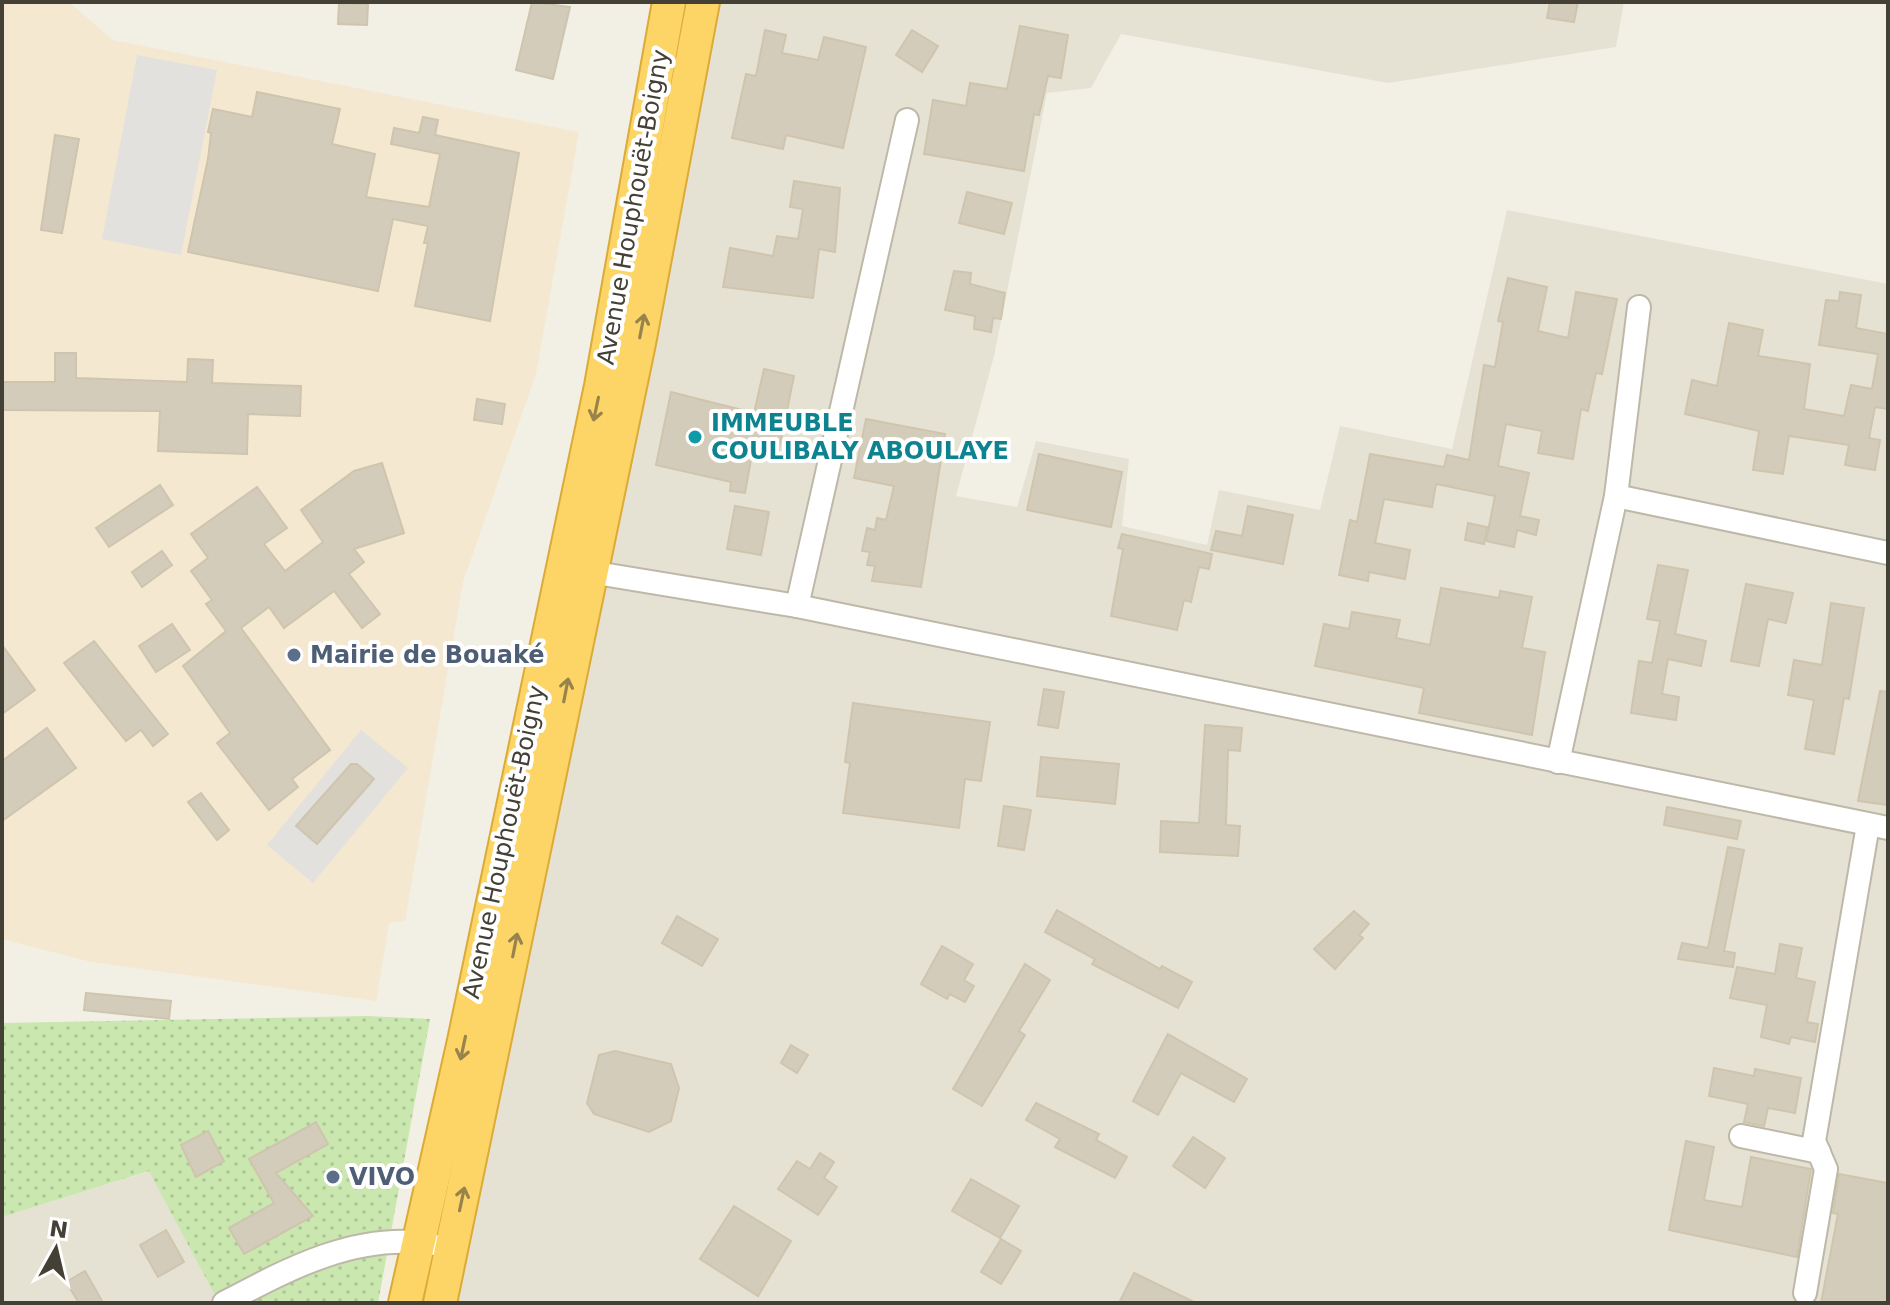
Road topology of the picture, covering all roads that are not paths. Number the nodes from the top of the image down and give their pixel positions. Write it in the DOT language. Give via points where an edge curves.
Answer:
graph roads {
  1 [pos="669,2"];
  2 [pos="703,2"];
  3 [pos="907,120"];
  4 [pos="1639,307"];
  5 [pos="1616,496"];
  6 [pos="1888,553"];
  7 [pos="590,572"];
  8 [pos="797,606"];
  9 [pos="1558,762"];
  10 [pos="1878,827"];
  11 [pos="1741,1136"];
  12 [pos="1819,1152"];
  13 [pos="419,1242"];
  14 [pos="452,1248"];
  15 [pos="1805,1293"];
  16 [pos="224,1303"];
  17 [pos="405,1303"];
  18 [pos="440,1303"];
  1 -- 13 [label="highway, Avenue Houphouët-Boigny, one-way" via="601,386"];
  7 -- 2 [label="highway, Avenue Houphouët-Boigny, one-way"];
  3 -- 8 [label="street"];
  4 -- 5 [label="street"];
  5 -- 6 [label="street"];
  5 -- 9 [label="street"];
  7 -- 8 [label="street"];
  14 -- 7 [label="highway, Avenue Houphouët-Boigny, one-way"];
  8 -- 9 [label="street"];
  9 -- 10 [label="street"];
  10 -- 12 [label="street" via="1814,1141"];
  11 -- 12 [label="street"];
  12 -- 15 [label="street" via="1826,1169"];
  13 -- 14 [label="street"];
  13 -- 16 [label="street" via="369,1242 284,1271"];
  13 -- 17 [label="highway, Avenue Houphouët-Boigny"];
  14 -- 18 [label="highway, Avenue Houphouët-Boigny"];
}
